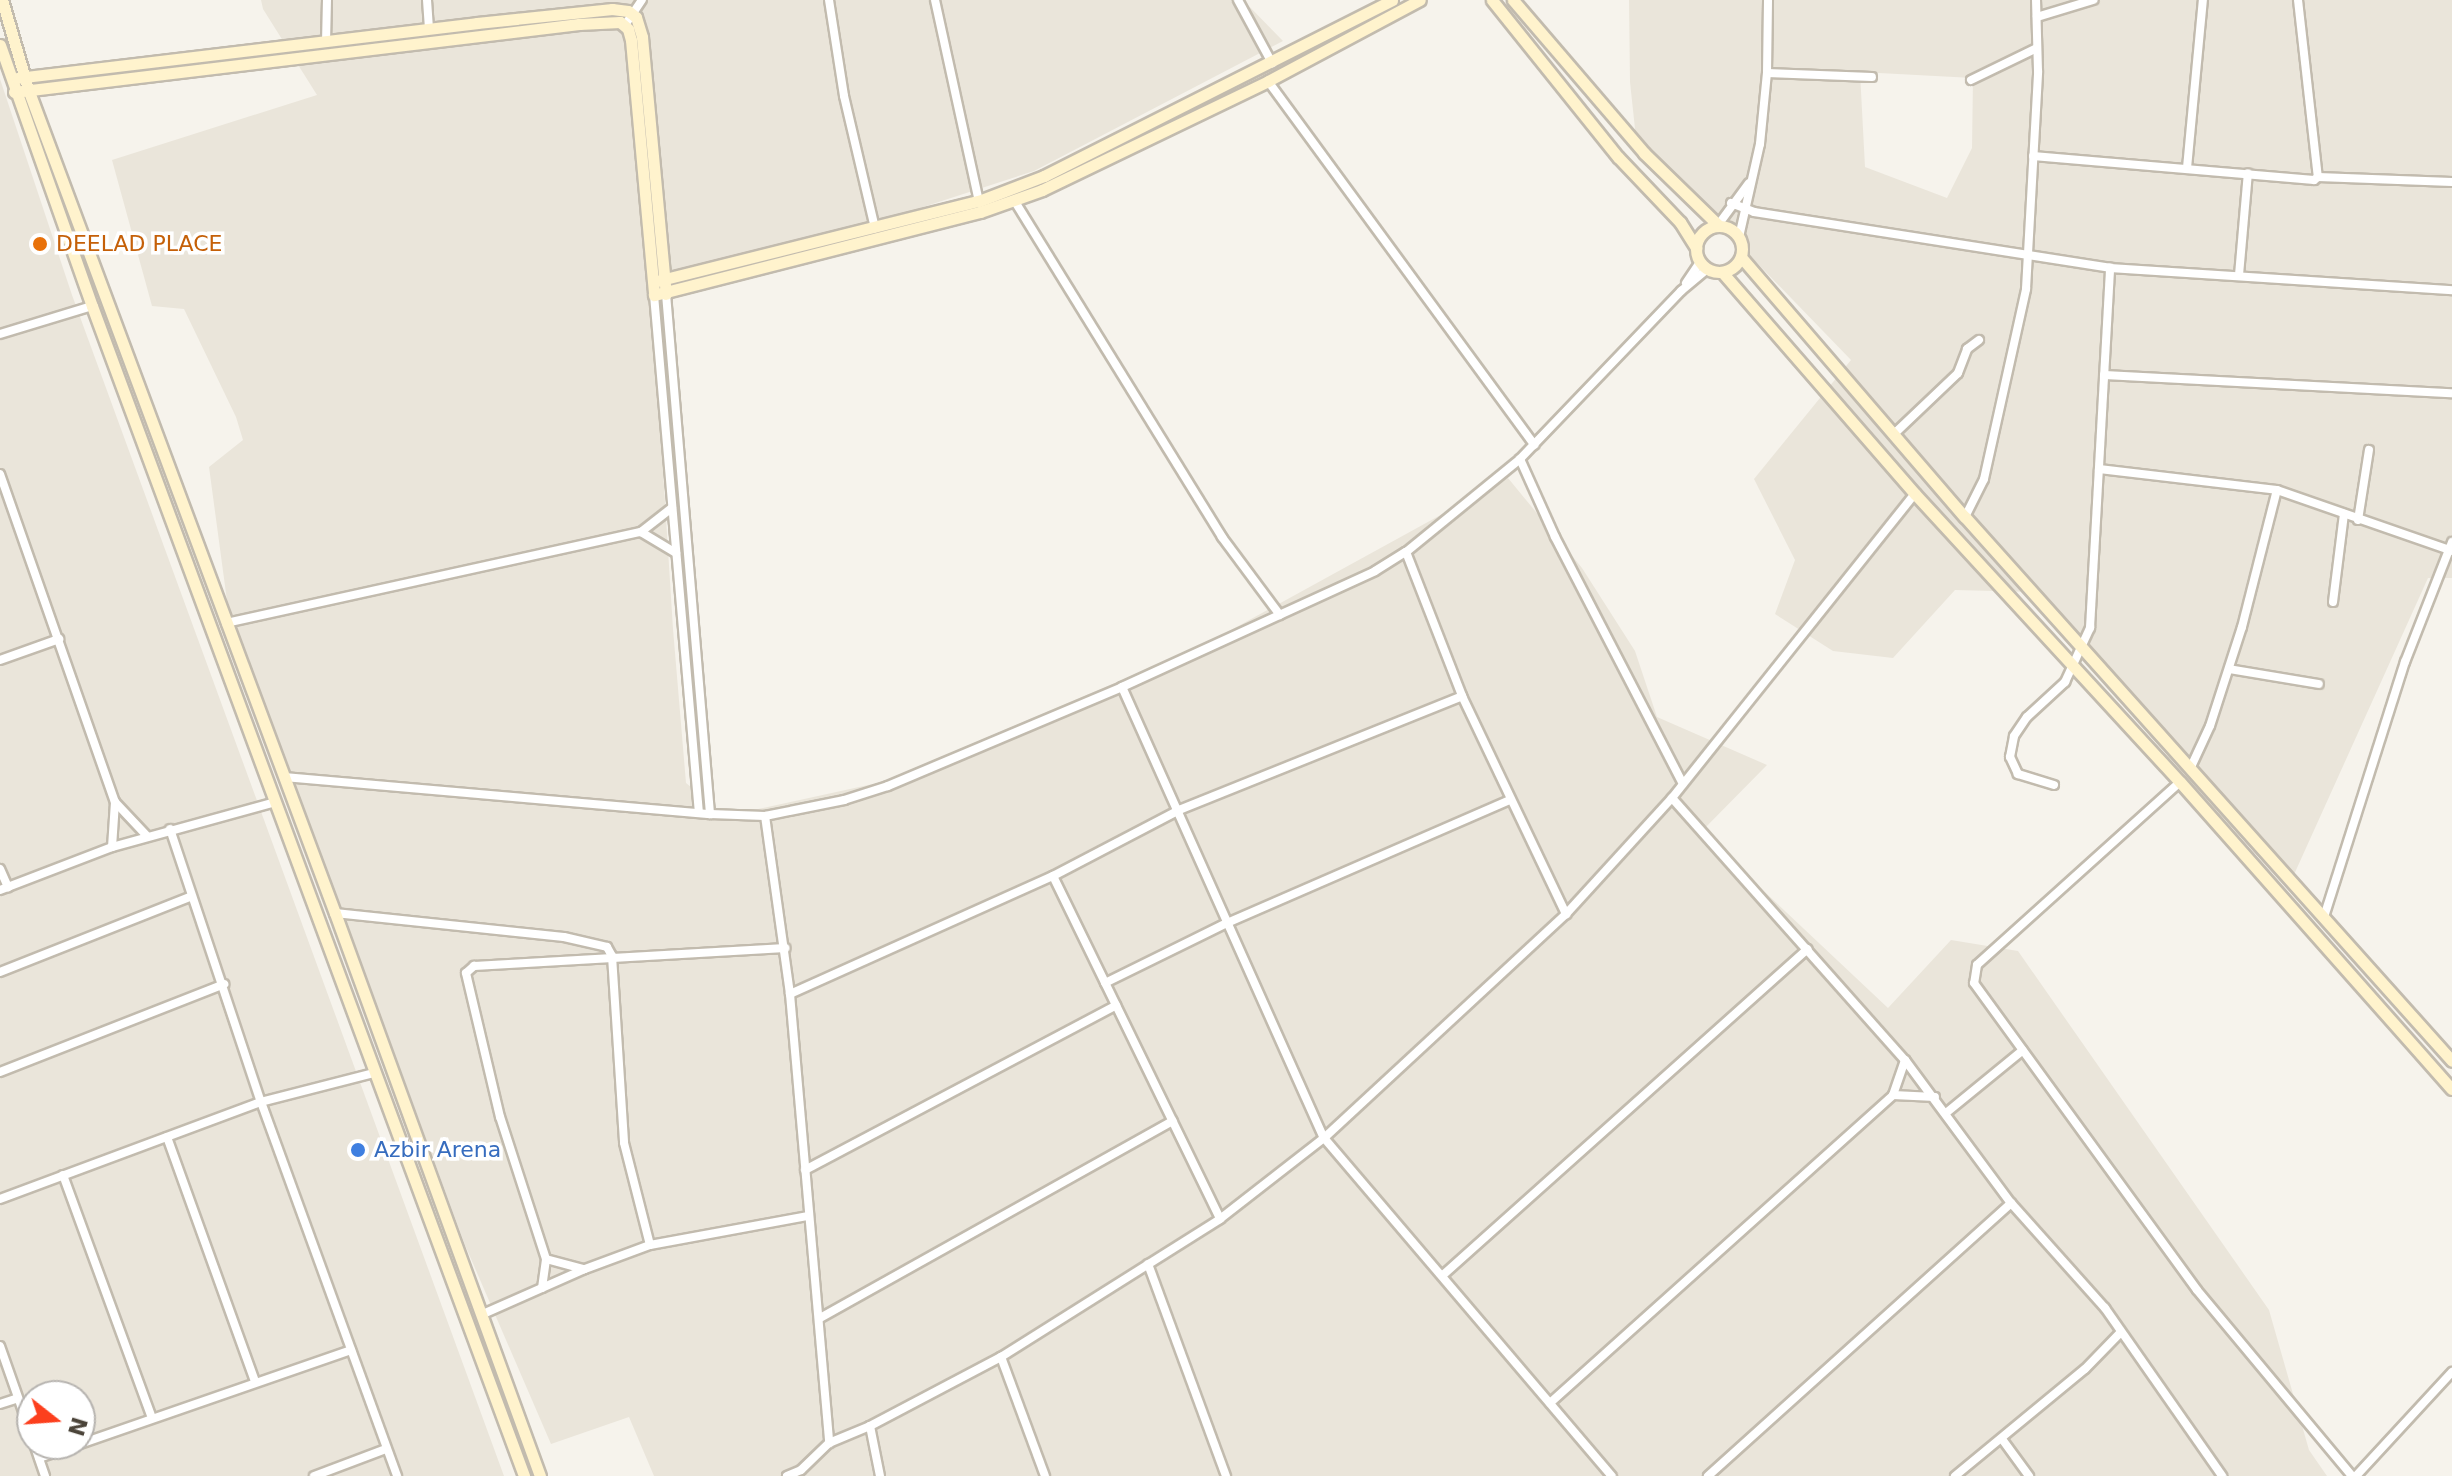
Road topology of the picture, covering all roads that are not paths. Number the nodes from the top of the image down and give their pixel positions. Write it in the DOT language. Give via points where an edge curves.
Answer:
graph roads {
  1 [pos="2,0"];
  2 [pos="327,0"];
  3 [pos="427,0"];
  4 [pos="653,0"];
  5 [pos="829,0"];
  6 [pos="935,0"];
  7 [pos="1238,0"];
  8 [pos="1392,0"];
  9 [pos="1420,0"];
  10 [pos="1492,0"];
  11 [pos="1513,0"];
  12 [pos="1768,0"];
  13 [pos="2036,0"];
  14 [pos="2093,0"];
  15 [pos="2203,0"];
  16 [pos="2298,0"];
  17 [pos="642,1"];
  18 [pos="633,14"];
  19 [pos="2037,17"];
  20 [pos="625,25"];
  21 [pos="429,29"];
  22 [pos="326,43"];
  23 [pos="0,45"];
  24 [pos="358,45"];
  25 [pos="2037,48"];
  26 [pos="1272,63"];
  27 [pos="1767,73"];
  28 [pos="24,77"];
  29 [pos="1872,77"];
  30 [pos="1971,80"];
  31 [pos="1268,81"];
  32 [pos="12,86"];
  33 [pos="28,89"];
  34 [pos="2033,156"];
  35 [pos="2187,168"];
  36 [pos="2248,173"];
  37 [pos="2318,177"];
  38 [pos="2452,182"];
  39 [pos="1749,183"];
  40 [pos="1014,200"];
  41 [pos="979,201"];
  42 [pos="1731,203"];
  43 [pos="1747,209"];
  44 [pos="1718,225"];
  45 [pos="875,228"];
  46 [pos="1739,237"];
  47 [pos="1696,248"];
  48 [pos="1741,257"];
  49 [pos="2028,257"];
  50 [pos="1703,265"];
  51 [pos="2110,268"];
  52 [pos="1722,272"];
  53 [pos="2239,275"];
  54 [pos="658,281"];
  55 [pos="2452,290"];
  56 [pos="660,294"];
  57 [pos="92,306"];
  58 [pos="0,334"];
  59 [pos="1979,340"];
  60 [pos="2104,375"];
  61 [pos="2452,393"];
  62 [pos="1894,434"];
  63 [pos="1534,445"];
  64 [pos="2369,450"];
  65 [pos="1520,459"];
  66 [pos="2099,469"];
  67 [pos="0,474"];
  68 [pos="2277,490"];
  69 [pos="1915,494"];
  70 [pos="672,508"];
  71 [pos="2344,514"];
  72 [pos="1965,517"];
  73 [pos="2358,520"];
  74 [pos="641,532"];
  75 [pos="2451,548"];
  76 [pos="1406,552"];
  77 [pos="676,553"];
  78 [pos="2333,602"];
  79 [pos="1280,615"];
  80 [pos="226,623"];
  81 [pos="59,639"];
  82 [pos="2083,648"];
  83 [pos="0,660"];
  84 [pos="2073,666"];
  85 [pos="2229,669"];
  86 [pos="2319,684"];
  87 [pos="1122,687"];
  88 [pos="1462,696"];
  89 [pos="2190,769"];
  90 [pos="284,777"];
  91 [pos="1682,782"];
  92 [pos="2180,782"];
  93 [pos="2054,785"];
  94 [pos="1672,798"];
  95 [pos="1510,800"];
  96 [pos="115,802"];
  97 [pos="275,802"];
  98 [pos="1179,810"];
  99 [pos="699,813"];
  100 [pos="710,814"];
  101 [pos="765,816"];
  102 [pos="170,829"];
  103 [pos="147,836"];
  104 [pos="112,847"];
  105 [pos="0,869"];
  106 [pos="1053,876"];
  107 [pos="4,889"];
  108 [pos="192,896"];
  109 [pos="335,913"];
  110 [pos="1566,914"];
  111 [pos="2324,917"];
  112 [pos="1227,923"];
  113 [pos="785,948"];
  114 [pos="1807,949"];
  115 [pos="612,956"];
  116 [pos="0,972"];
  117 [pos="1105,983"];
  118 [pos="224,984"];
  119 [pos="790,994"];
  120 [pos="1116,1005"];
  121 [pos="2023,1050"];
  122 [pos="1905,1060"];
  123 [pos="2452,1061"];
  124 [pos="0,1072"];
  125 [pos="374,1073"];
  126 [pos="2452,1089"];
  127 [pos="1893,1095"];
  128 [pos="1935,1097"];
  129 [pos="261,1102"];
  130 [pos="1946,1113"];
  131 [pos="1173,1121"];
  132 [pos="167,1137"];
  133 [pos="1324,1138"];
  134 [pos="805,1170"];
  135 [pos="63,1175"];
  136 [pos="0,1199"];
  137 [pos="2011,1203"];
  138 [pos="808,1216"];
  139 [pos="1220,1219"];
  140 [pos="650,1245"];
  141 [pos="546,1259"];
  142 [pos="1148,1264"];
  143 [pos="585,1269"];
  144 [pos="1443,1275"];
  145 [pos="542,1288"];
  146 [pos="483,1314"];
  147 [pos="820,1318"];
  148 [pos="2120,1333"];
  149 [pos="0,1346"];
  150 [pos="351,1350"];
  151 [pos="1001,1357"];
  152 [pos="2452,1372"];
  153 [pos="503,1375"];
  154 [pos="255,1381"];
  155 [pos="490,1382"];
  156 [pos="16,1392"];
  157 [pos="1550,1403"];
  158 [pos="152,1418"];
  159 [pos="870,1426"];
  160 [pos="96,1438"];
  161 [pos="2002,1439"];
  162 [pos="829,1443"];
  163 [pos="386,1449"];
  164 [pos="801,1473"];
  165 [pos="314,1476"];
  166 [pos="397,1476"];
  167 [pos="524,1476"];
  168 [pos="540,1476"];
  169 [pos="787,1476"];
  170 [pos="880,1476"];
  171 [pos="1045,1476"];
  172 [pos="1226,1476"];
  173 [pos="1612,1476"];
  174 [pos="1708,1476"];
  175 [pos="1955,1476"];
  176 [pos="2029,1476"];
  177 [pos="2222,1476"];
  178 [pos="2354,1476"];
  1 -- 28 [label="main road"];
  2 -- 22 [label="street"];
  3 -- 21 [label="street"];
  4 -- 17 [label="street"];
  5 -- 45 [label="street" via="844,96"];
  6 -- 41 [label="street"];
  7 -- 26 [label="street"];
  8 -- 26 [label="main road"];
  9 -- 31 [label="main road"];
  10 -- 47 [label="main road" via="1618,157 1680,222"];
  11 -- 44 [label="main road" via="1644,153"];
  12 -- 27 [label="street"];
  13 -- 19 [label="street"];
  14 -- 19 [label="street"];
  15 -- 35 [label="street"];
  16 -- 37 [label="street"];
  17 -- 18 [label="street"];
  18 -- 20 [label="street"];
  18 -- 21 [label="main road" via="612,9"];
  18 -- 54 [label="main road" via="642,37"];
  19 -- 25 [label="street"];
  20 -- 24 [label="main road" via="612,21"];
  20 -- 54 [label="main road" via="631,40"];
  21 -- 24 [label="main road"];
  22 -- 24 [label="main road"];
  22 -- 28 [label="main road"];
  23 -- 32 [label="main road"];
  24 -- 33 [label="main road"];
  25 -- 30 [label="street"];
  25 -- 34 [label="street"];
  26 -- 41 [label="main road" via="1044,176"];
  27 -- 29 [label="street"];
  27 -- 39 [label="street" via="1760,144"];
  28 -- 32 [label="main road"];
  28 -- 33 [label="main road"];
  31 -- 40 [label="main road"];
  31 -- 63 [label="street"];
  32 -- 33 [label="main road"];
  32 -- 57 [label="main road"];
  33 -- 80 [label="main road"];
  34 -- 35 [label="street"];
  34 -- 49 [label="street"];
  35 -- 36 [label="street"];
  36 -- 37 [label="street"];
  36 -- 53 [label="street"];
  37 -- 38 [label="street"];
  39 -- 42 [label="street"];
  39 -- 43 [label="street"];
  40 -- 56 [label="main road"];
  40 -- 79 [label="street" via="1222,537"];
  41 -- 45 [label="main road"];
  42 -- 43 [label="street"];
  42 -- 44 [label="street"];
  43 -- 46 [label="street"];
  43 -- 49 [label="street"];
  44 -- 46 [label="main road"];
  44 -- 47 [label="main road" via="1701,234"];
  45 -- 54 [label="main road"];
  46 -- 48 [label="main road"];
  47 -- 50 [label="main road"];
  48 -- 52 [label="main road"];
  48 -- 62 [label="main road"];
  49 -- 51 [label="street"];
  49 -- 72 [label="street" via="2026,289 1984,479"];
  50 -- 52 [label="main road"];
  50 -- 63 [label="street"];
  51 -- 53 [label="street"];
  51 -- 60 [label="street"];
  52 -- 69 [label="main road"];
  53 -- 55 [label="street"];
  54 -- 56 [label="main road"];
  56 -- 70 [label="street"];
  56 -- 100 [label="street"];
  57 -- 58 [label="street"];
  57 -- 97 [label="main road"];
  59 -- 62 [label="street" via="1967,349 1958,373"];
  60 -- 61 [label="street"];
  60 -- 66 [label="street"];
  62 -- 72 [label="main road"];
  63 -- 65 [label="street"];
  64 -- 73 [label="street"];
  65 -- 76 [label="street"];
  65 -- 91 [label="street"];
  66 -- 68 [label="street"];
  66 -- 82 [label="street" via="2090,628"];
  67 -- 81 [label="street"];
  68 -- 71 [label="street"];
  68 -- 85 [label="street"];
  69 -- 84 [label="main road"];
  69 -- 91 [label="street"];
  70 -- 74 [label="street"];
  70 -- 77 [label="street"];
  71 -- 73 [label="street"];
  71 -- 78 [label="street"];
  72 -- 82 [label="main road"];
  73 -- 75 [label="street"];
  74 -- 77 [label="street"];
  74 -- 80 [label="street"];
  75 -- 111 [label="street" via="2405,662"];
  76 -- 79 [label="street"];
  76 -- 88 [label="street"];
  77 -- 99 [label="street"];
  79 -- 87 [label="street"];
  80 -- 90 [label="main road"];
  81 -- 83 [label="street"];
  81 -- 96 [label="street"];
  82 -- 84 [label="street"];
  82 -- 89 [label="main road"];
  84 -- 92 [label="main road"];
  84 -- 93 [label="street" via="2065,682 2027,717 2014,736 2010,757 2018,774"];
  85 -- 86 [label="street"];
  85 -- 89 [label="street"];
  87 -- 98 [label="street"];
  87 -- 101 [label="street" via="888,786"];
  88 -- 95 [label="street"];
  88 -- 98 [label="street"];
  89 -- 111 [label="main road"];
  90 -- 99 [label="street"];
  90 -- 109 [label="main road"];
  91 -- 94 [label="street"];
  92 -- 121 [label="street" via="1977,965 1974,983"];
  92 -- 126 [label="main road"];
  94 -- 110 [label="street"];
  94 -- 114 [label="street"];
  95 -- 110 [label="street"];
  95 -- 112 [label="street"];
  96 -- 103 [label="street"];
  96 -- 104 [label="street"];
  97 -- 102 [label="street"];
  97 -- 125 [label="main road"];
  98 -- 106 [label="street"];
  98 -- 112 [label="street"];
  99 -- 100 [label="street"];
  100 -- 101 [label="street"];
  101 -- 113 [label="street"];
  102 -- 103 [label="street"];
  102 -- 108 [label="street"];
  103 -- 104 [label="street"];
  104 -- 107 [label="street"];
  105 -- 107 [label="street"];
  106 -- 117 [label="street"];
  106 -- 119 [label="street"];
  108 -- 116 [label="street"];
  108 -- 118 [label="street"];
  109 -- 115 [label="street" via="564,937 602,944"];
  109 -- 146 [label="main road"];
  110 -- 133 [label="street"];
  111 -- 123 [label="main road"];
  112 -- 117 [label="street"];
  112 -- 133 [label="street"];
  113 -- 115 [label="street"];
  113 -- 119 [label="street"];
  114 -- 122 [label="street"];
  114 -- 144 [label="street"];
  115 -- 140 [label="street" via="624,1143"];
  115 -- 141 [label="street" via="474,966 466,973 500,1117"];
  117 -- 120 [label="street"];
  118 -- 124 [label="street"];
  118 -- 129 [label="street"];
  119 -- 134 [label="street"];
  120 -- 131 [label="street"];
  120 -- 134 [label="street"];
  121 -- 130 [label="street"];
  121 -- 178 [label="street" via="2197,1290"];
  122 -- 127 [label="street"];
  122 -- 128 [label="street"];
  125 -- 129 [label="street"];
  125 -- 155 [label="main road"];
  127 -- 128 [label="street"];
  127 -- 157 [label="street"];
  128 -- 130 [label="street"];
  129 -- 132 [label="street"];
  129 -- 150 [label="street"];
  130 -- 137 [label="street"];
  131 -- 139 [label="street"];
  131 -- 147 [label="street"];
  132 -- 135 [label="street"];
  132 -- 154 [label="street"];
  133 -- 139 [label="street"];
  133 -- 144 [label="street"];
  134 -- 138 [label="street"];
  135 -- 136 [label="street"];
  135 -- 158 [label="street"];
  137 -- 148 [label="street" via="2105,1308"];
  137 -- 174 [label="street"];
  138 -- 140 [label="street"];
  138 -- 147 [label="street"];
  139 -- 142 [label="street"];
  140 -- 143 [label="street"];
  141 -- 143 [label="street"];
  141 -- 145 [label="street"];
  142 -- 151 [label="street"];
  142 -- 172 [label="street"];
  143 -- 145 [label="street"];
  144 -- 157 [label="street"];
  145 -- 146 [label="street"];
  146 -- 153 [label="main road"];
  147 -- 162 [label="street"];
  148 -- 161 [label="street"];
  148 -- 177 [label="street"];
  149 -- 156 [label="street"];
  150 -- 154 [label="street"];
  150 -- 163 [label="street"];
  151 -- 159 [label="street"];
  151 -- 171 [label="street"];
  152 -- 178 [label="street"];
  153 -- 155 [label="main road"];
  153 -- 168 [label="main road"];
  154 -- 158 [label="street"];
  155 -- 167 [label="main road"];
  157 -- 173 [label="street"];
  158 -- 160 [label="street"];
  159 -- 162 [label="street"];
  159 -- 170 [label="street"];
  161 -- 175 [label="street"];
  161 -- 176 [label="street"];
  162 -- 164 [label="street"];
  163 -- 165 [label="street"];
  163 -- 166 [label="street"];
  164 -- 169 [label="street"];
}
